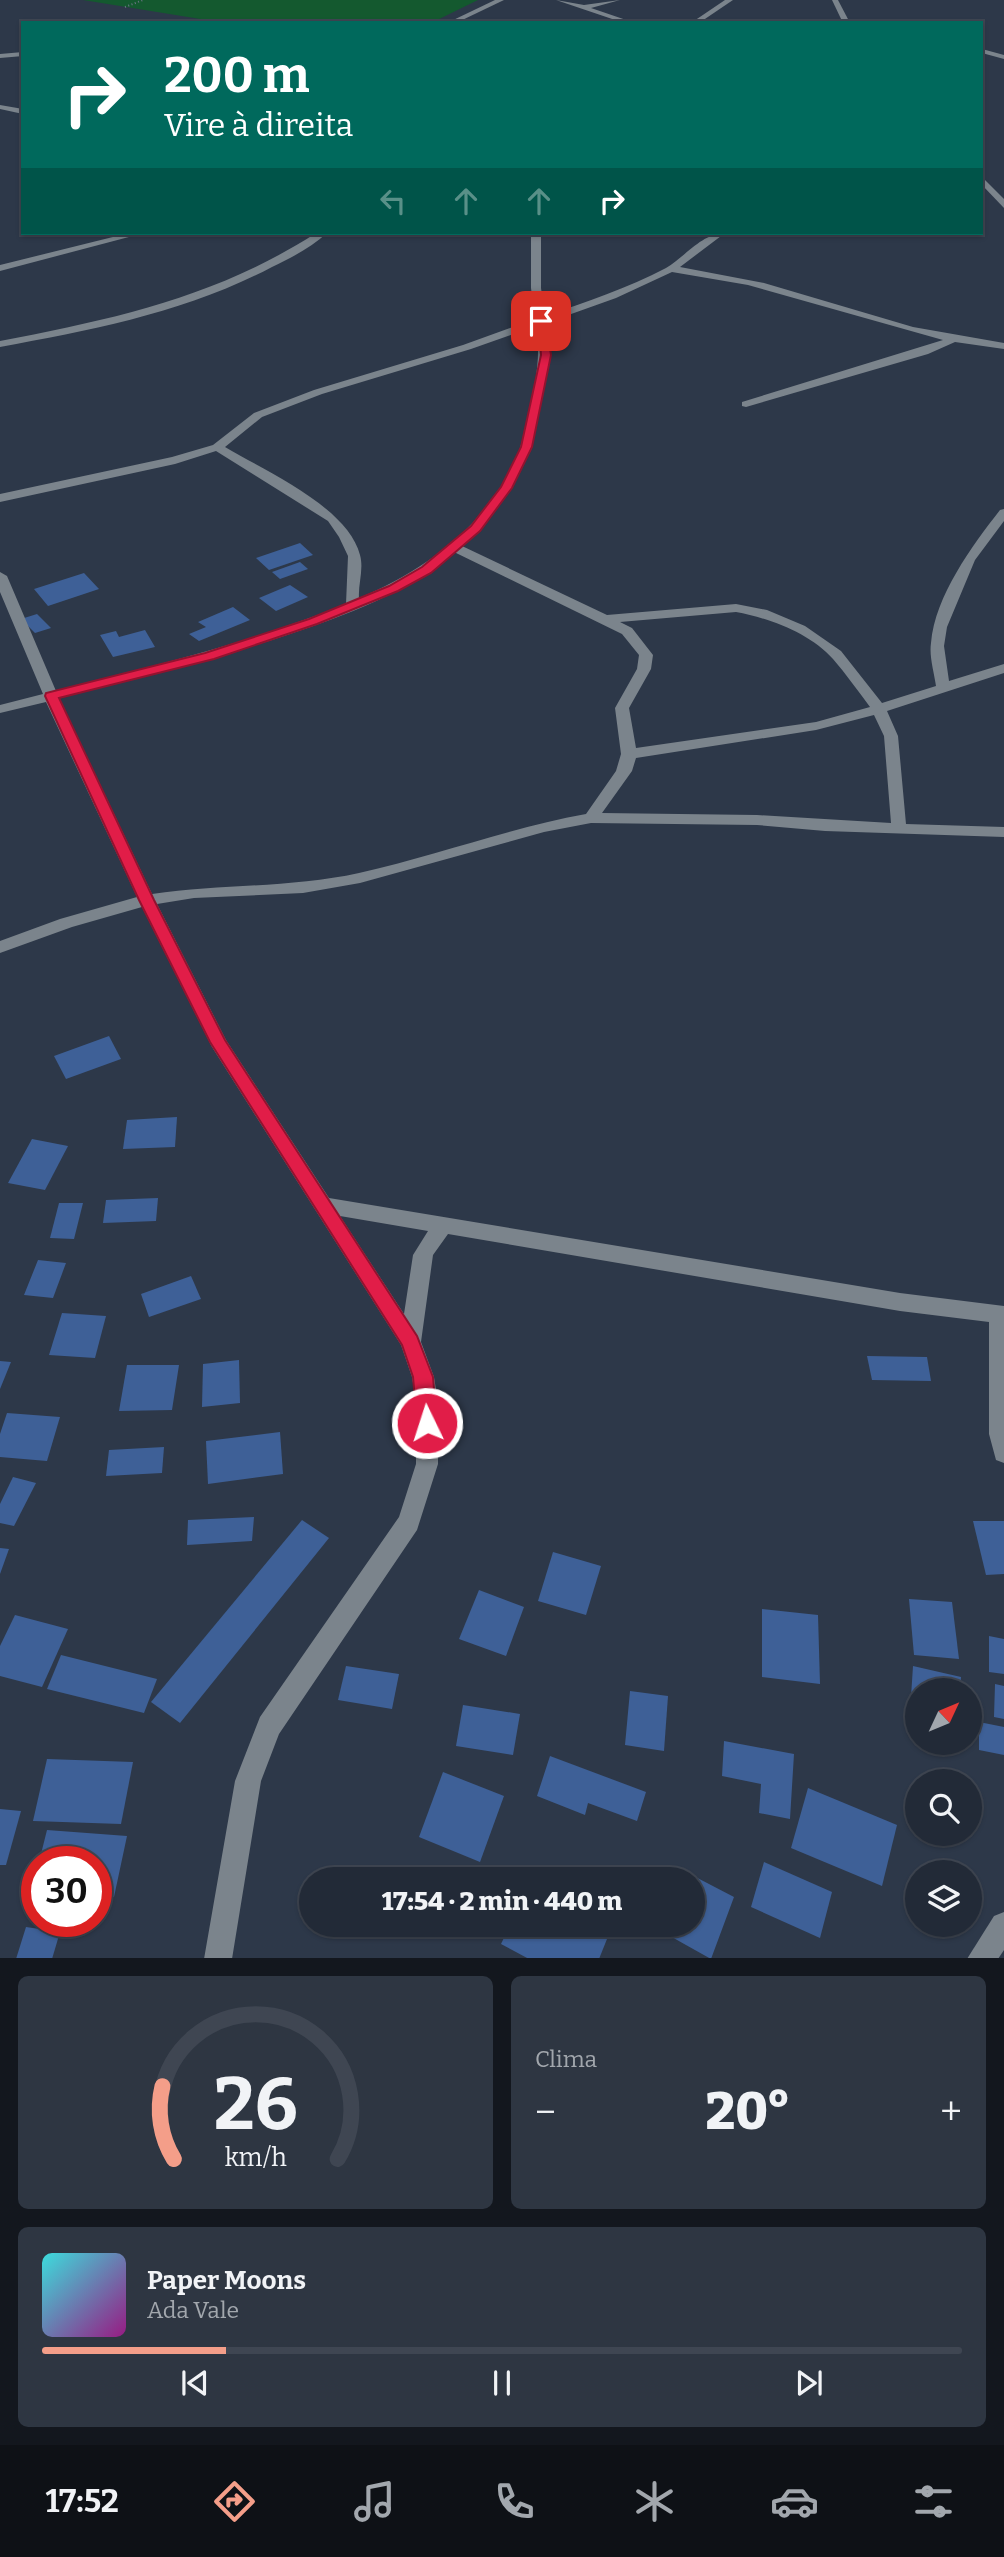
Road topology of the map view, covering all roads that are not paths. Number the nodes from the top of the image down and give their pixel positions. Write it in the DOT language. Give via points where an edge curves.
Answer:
graph roads {
  1 [pos="501,0"];
  2 [pos="559,0"];
  3 [pos="617,0"];
  4 [pos="730,0"];
  5 [pos="835,0"];
  6 [pos="582,7"];
  7 [pos="454,21"];
  8 [pos="626,21"];
  9 [pos="697,21"];
  10 [pos="846,21"];
  11 [pos="983,51"];
  12 [pos="21,54"];
  13 [pos="0,56"];
  14 [pos="1004,57"];
  15 [pos="0,107"];
  16 [pos="21,112"];
  17 [pos="983,181"];
  18 [pos="1004,205"];
  19 [pos="131,235"];
  20 [pos="319,235"];
  21 [pos="536,235"];
  22 [pos="717,235"];
  23 [pos="0,268"];
  24 [pos="671,269"];
  25 [pos="541,321"];
  26 [pos="953,339"];
  27 [pos="0,344"];
  28 [pos="1004,346"];
  29 [pos="746,404"];
  30 [pos="217,447"];
  31 [pos="0,498"];
  32 [pos="1004,513"];
  33 [pos="453,547"];
  34 [pos="0,576"];
  35 [pos="353,606"];
  36 [pos="605,619"];
  37 [pos="1004,668"];
  38 [pos="943,687"];
  39 [pos="51,696"];
  40 [pos="878,707"];
  41 [pos="0,709"];
  42 [pos="629,754"];
  43 [pos="591,818"];
  44 [pos="899,829"];
  45 [pos="1004,832"];
  46 [pos="147,900"];
  47 [pos="0,947"];
  48 [pos="321,1205"];
  49 [pos="444,1225"];
  50 [pos="1002,1315"];
  51 [pos="410,1342"];
  52 [pos="1004,1454"];
  53 [pos="1004,1926"];
  54 [pos="218,1958"];
  55 [pos="981,1958"];
  1 -- 7 [label="street"];
  2 -- 6 [label="street"];
  3 -- 6 [label="street"];
  4 -- 9 [label="street"];
  5 -- 10 [label="street"];
  6 -- 8 [label="street"];
  11 -- 14 [label="street"];
  12 -- 13 [label="street"];
  15 -- 16 [label="street"];
  17 -- 18 [label="street"];
  19 -- 23 [label="street"];
  20 -- 27 [label="street" via="272,264 183,304 95,327"];
  21 -- 25 [label="street"];
  22 -- 24 [label="street"];
  24 -- 25 [label="street"];
  24 -- 26 [label="street" via="758,285 882,324"];
  25 -- 30 [label="street" via="258,415"];
  25 -- 33 [label="street" via="546,355 526,447 506,488 475,528"];
  26 -- 28 [label="street"];
  26 -- 29 [label="street" via="929,352"];
  30 -- 31 [label="street"];
  30 -- 35 [label="street" via="335,522 355,558 350,587"];
  32 -- 38 [label="street" via="969,559 940,627 937,646"];
  33 -- 35 [label="street" via="426,570"];
  33 -- 36 [label="street"];
  34 -- 39 [label="street"];
  35 -- 39 [label="street" via="210,656"];
  36 -- 40 [label="street" via="720,608 762,613 800,629 836,654"];
  36 -- 42 [label="street" via="627,631 646,655 644,669 622,708"];
  37 -- 38 [label="street"];
  38 -- 40 [label="street"];
  39 -- 41 [label="street"];
  39 -- 46 [label="street"];
  40 -- 42 [label="street" via="816,726"];
  40 -- 44 [label="street" via="891,736"];
  42 -- 43 [label="street" via="624,771"];
  43 -- 44 [label="street"];
  43 -- 46 [label="street" via="360,878 303,888 194,892"];
  44 -- 45 [label="street"];
  46 -- 47 [label="street"];
  46 -- 48 [label="street" via="218,1042"];
  48 -- 49 [label="street"];
  48 -- 51 [label="street"];
  49 -- 50 [label="street"];
  49 -- 51 [label="street" via="423,1255"];
  50 -- 52 [label="street" via="1000,1434"];
  51 -- 54 [label="street" via="427,1402 427,1464 420,1487 409,1522 269,1726 248,1781"];
  53 -- 55 [label="street"];
}
